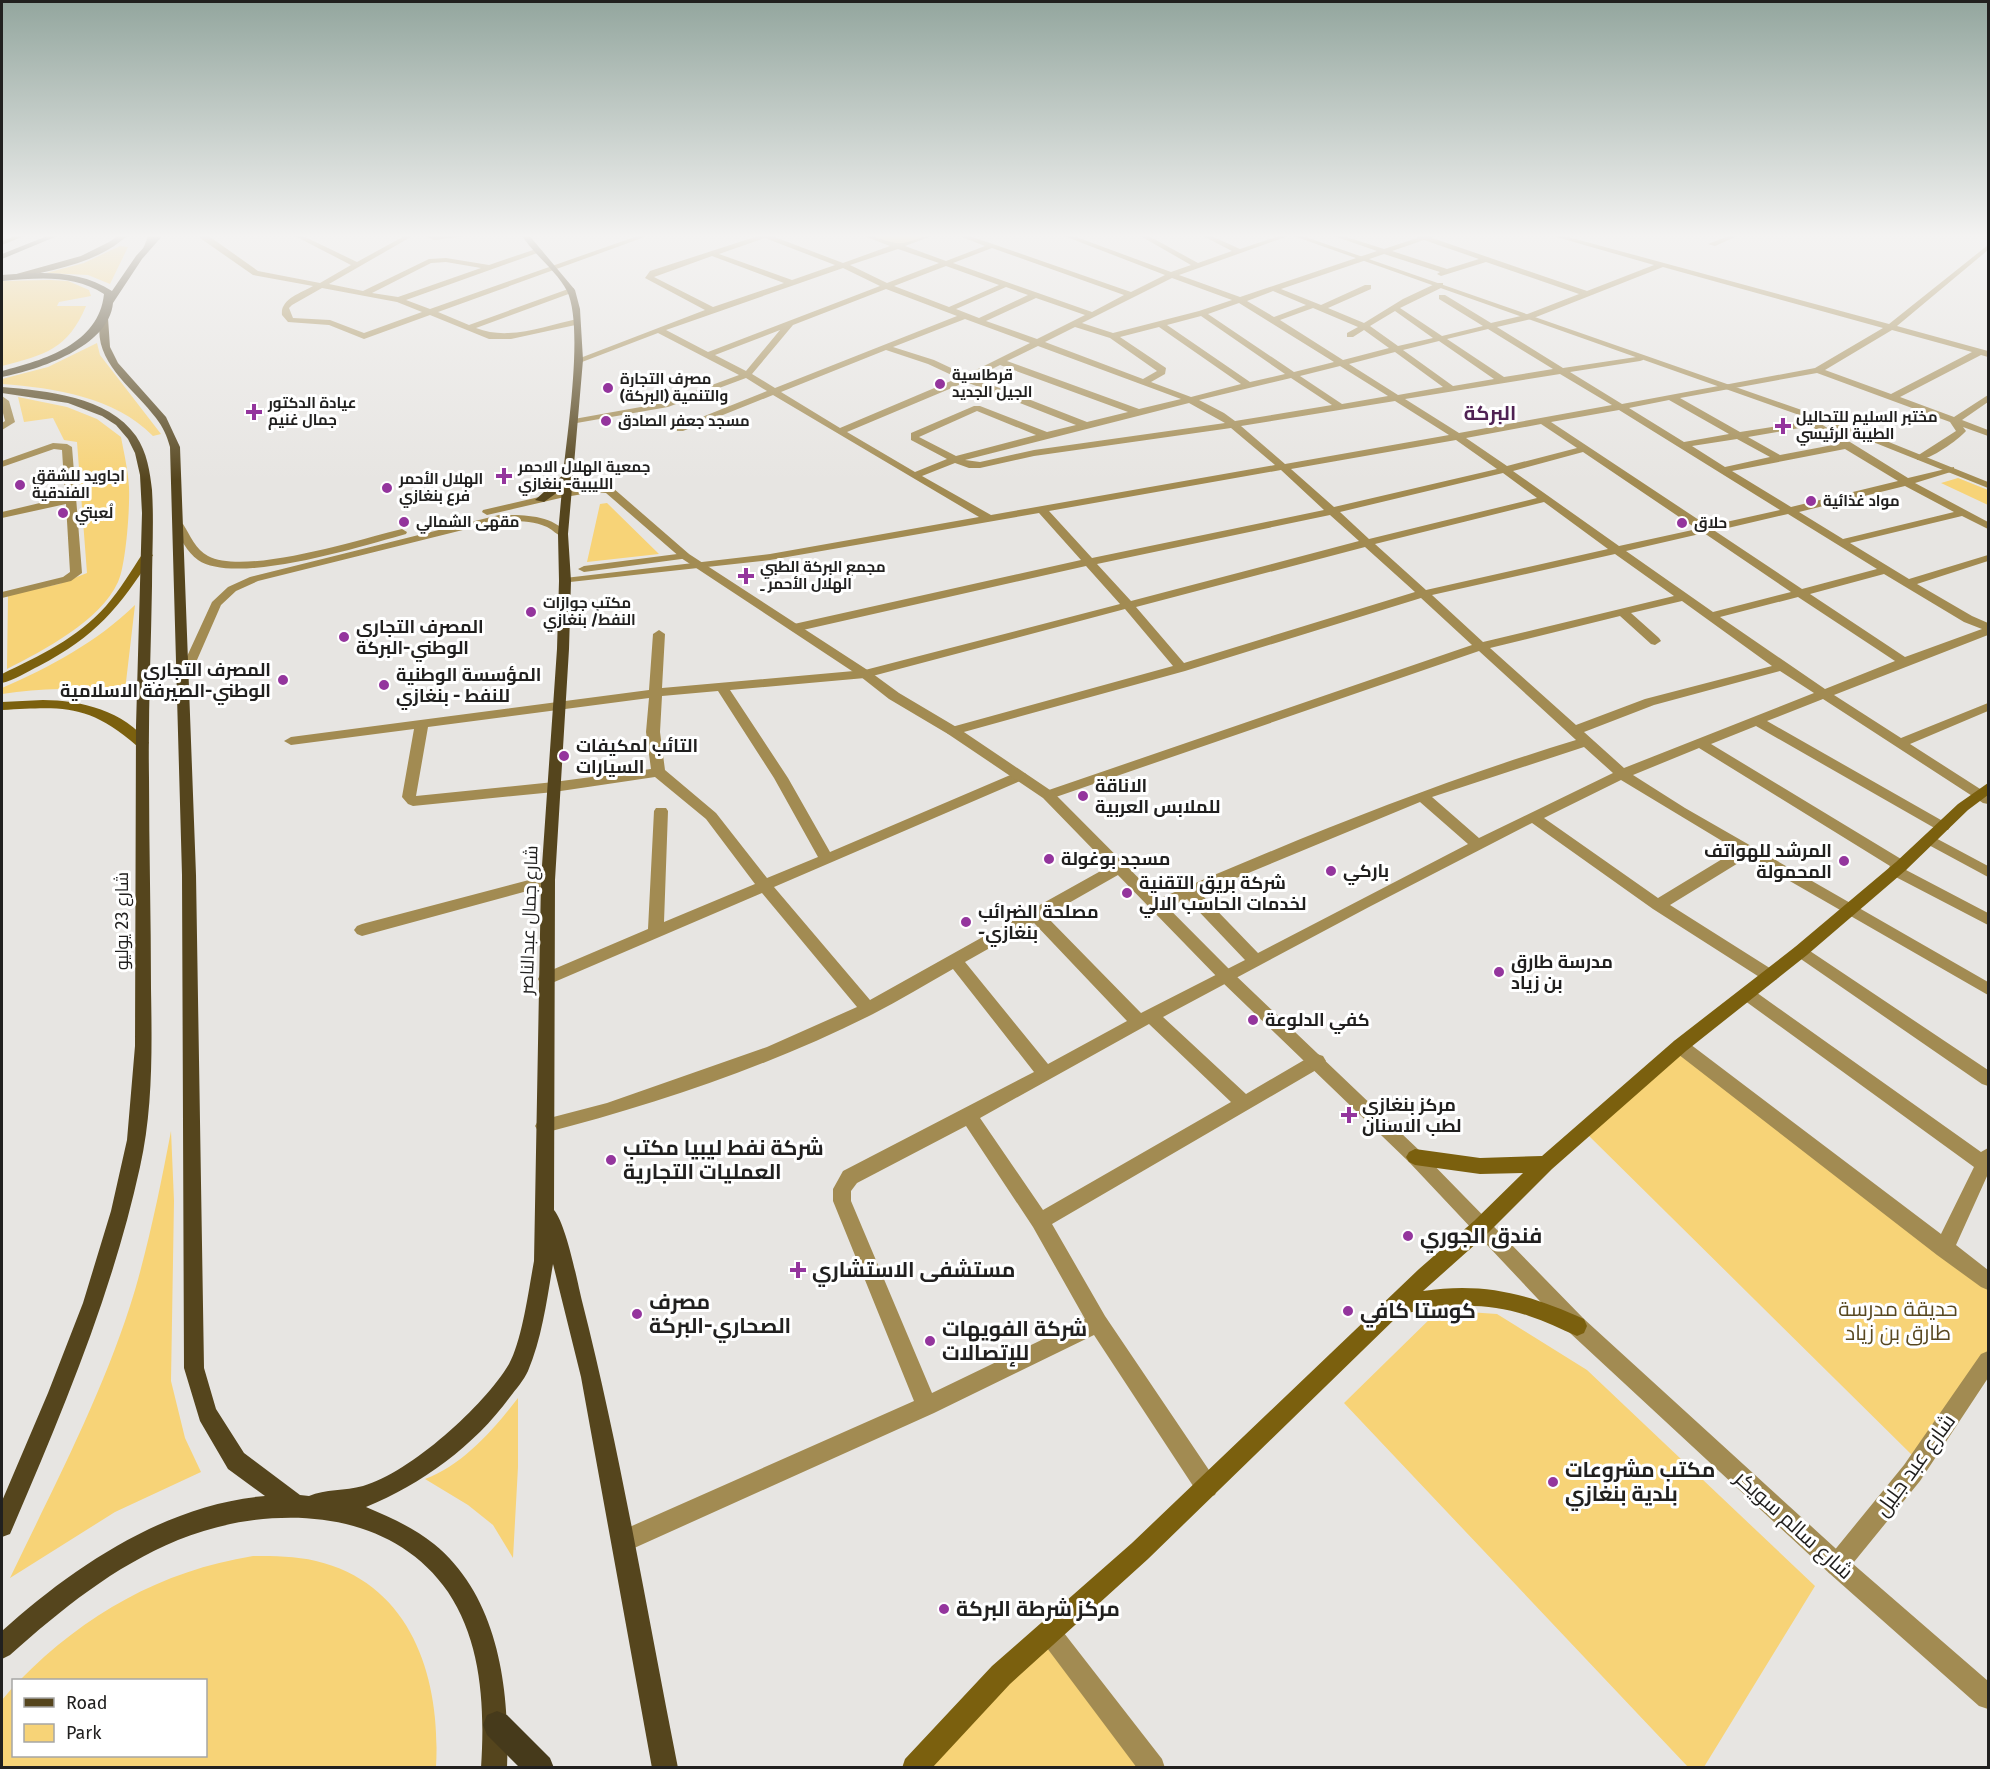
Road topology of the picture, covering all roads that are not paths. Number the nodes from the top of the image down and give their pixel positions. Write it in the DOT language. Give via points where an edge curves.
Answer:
graph roads {
  1 [pos="288,317"];
  2 [pos="415,317"];
  3 [pos="439,317"];
  4 [pos="499,317"];
  5 [pos="576,317"];
  6 [pos="696,317"];
  7 [pos="808,317"];
  8 [pos="963,317"];
  9 [pos="966,317"];
  10 [pos="989,317"];
  11 [pos="1090,317"];
  12 [pos="1189,317"];
  13 [pos="1207,317"];
  14 [pos="1268,317"];
  15 [pos="1285,317"];
  16 [pos="1341,317"];
  17 [pos="1380,317"];
  18 [pos="1408,317"];
  19 [pos="1473,317"];
  20 [pos="1528,317"];
  21 [pos="1853,317"];
  22 [pos="1904,317"];
  23 [pos="104,318"];
  24 [pos="1274,320"];
  25 [pos="979,321"];
  26 [pos="577,322"];
  27 [pos="790,323"];
  28 [pos="1076,324"];
  29 [pos="1161,324"];
  30 [pos="1364,326"];
  31 [pos="1490,327"];
  32 [pos="1891,327"];
  33 [pos="468,328"];
  34 [pos="660,331"];
  35 [pos="1350,335"];
  36 [pos="1113,336"];
  37 [pos="1442,339"];
  38 [pos="1039,343"];
  39 [pos="885,347"];
  40 [pos="1395,350"];
  41 [pos="1984,353"];
  42 [pos="706,355"];
  43 [pos="1640,358"];
  44 [pos="579,360"];
  45 [pos="1000,362"];
  46 [pos="1343,363"];
  47 [pos="1561,370"];
  48 [pos="1818,370"];
  49 [pos="2,374"];
  50 [pos="747,375"];
  51 [pos="1294,376"];
  52 [pos="968,378"];
  53 [pos="1503,381"];
  54 [pos="1143,382"];
  55 [pos="1248,385"];
  56 [pos="1727,386"];
  57 [pos="1451,389"];
  58 [pos="2,390"];
  59 [pos="775,391"];
  60 [pos="1398,397"];
  61 [pos="1672,398"];
  62 [pos="1891,398"];
  63 [pos="1989,398"];
  64 [pos="2,399"];
  65 [pos="1189,399"];
  66 [pos="1339,406"];
  67 [pos="1621,407"];
  68 [pos="1137,412"];
  69 [pos="1543,421"];
  70 [pos="1817,421"];
  71 [pos="1954,421"];
  72 [pos="574,422"];
  73 [pos="1233,424"];
  74 [pos="1086,425"];
  75 [pos="2,427"];
  76 [pos="680,429"];
  77 [pos="839,432"];
  78 [pos="1989,433"];
  79 [pos="1046,435"];
  80 [pos="1737,435"];
  81 [pos="1457,436"];
  82 [pos="1683,445"];
  83 [pos="1845,446"];
  84 [pos="1585,449"];
  85 [pos="1779,458"];
  86 [pos="1921,458"];
  87 [pos="955,459"];
  88 [pos="2,464"];
  89 [pos="1281,466"];
  90 [pos="1724,470"];
  91 [pos="1950,470"];
  92 [pos="1505,471"];
  93 [pos="569,475"];
  94 [pos="914,476"];
  95 [pos="1906,484"];
  96 [pos="1989,484"];
  97 [pos="565,494"];
  98 [pos="72,499"];
  99 [pos="1545,499"];
  100 [pos="540,500"];
  101 [pos="1042,510"];
  102 [pos="1330,511"];
  103 [pos="1790,511"];
  104 [pos="1963,513"];
  105 [pos="2,515"];
  106 [pos="990,519"];
  107 [pos="179,526"];
  108 [pos="1989,526"];
  109 [pos="1707,530"];
  110 [pos="563,534"];
  111 [pos="1842,542"];
  112 [pos="1366,543"];
  113 [pos="1618,550"];
  114 [pos="147,555"];
  115 [pos="686,556"];
  116 [pos="1989,558"];
  117 [pos="1090,562"];
  118 [pos="701,566"];
  119 [pos="1886,570"];
  120 [pos="565,576"];
  121 [pos="1907,583"];
  122 [pos="1799,593"];
  123 [pos="1422,594"];
  124 [pos="2,595"];
  125 [pos="1684,597"];
  126 [pos="1128,605"];
  127 [pos="1623,612"];
  128 [pos="1712,616"];
  129 [pos="794,628"];
  130 [pos="1989,629"];
  131 [pos="659,634"];
  132 [pos="1655,641"];
  133 [pos="1481,646"];
  134 [pos="1904,662"];
  135 [pos="1782,667"];
  136 [pos="1181,668"];
  137 [pos="865,674"];
  138 [pos="184,676"];
  139 [pos="2,679"];
  140 [pos="722,688"];
  141 [pos="654,693"];
  142 [pos="1824,695"];
  143 [pos="558,705"];
  144 [pos="2,706"];
  145 [pos="1989,707"];
  146 [pos="1758,721"];
  147 [pos="422,722"];
  148 [pos="953,731"];
  149 [pos="1579,737"];
  150 [pos="291,741"];
  151 [pos="142,742"];
  152 [pos="1900,743"];
  153 [pos="1702,744"];
  154 [pos="658,772"];
  155 [pos="1622,774"];
  156 [pos="1020,776"];
  157 [pos="554,787"];
  158 [pos="1986,794"];
  159 [pos="1048,795"];
  160 [pos="1422,796"];
  161 [pos="661,811"];
  162 [pos="1533,817"];
  163 [pos="1937,833"];
  164 [pos="1478,844"];
  165 [pos="1748,850"];
  166 [pos="827,859"];
  167 [pos="1120,867"];
  168 [pos="1898,868"];
  169 [pos="1989,872"];
  170 [pos="548,880"];
  171 [pos="764,885"];
  172 [pos="1190,892"];
  173 [pos="1159,905"];
  174 [pos="1658,905"];
  175 [pos="1850,909"];
  176 [pos="1035,914"];
  177 [pos="1989,920"];
  178 [pos="362,930"];
  179 [pos="656,931"];
  180 [pos="1801,951"];
  181 [pos="954,959"];
  182 [pos="1256,961"];
  183 [pos="1770,976"];
  184 [pos="1227,977"];
  185 [pos="546,979"];
  186 [pos="1989,989"];
  187 [pos="1747,994"];
  188 [pos="868,1009"];
  189 [pos="1145,1019"];
  190 [pos="1680,1046"];
  191 [pos="1317,1061"];
  192 [pos="1045,1072"];
  193 [pos="1989,1079"];
  194 [pos="1244,1102"];
  195 [pos="969,1116"];
  196 [pos="544,1126"];
  197 [pos="1414,1157"];
  198 [pos="1987,1159"];
  199 [pos="1546,1162"];
  200 [pos="546,1209"];
  201 [pos="1040,1221"];
  202 [pos="1481,1227"];
  203 [pos="1944,1249"];
  204 [pos="1989,1281"];
  205 [pos="1393,1307"];
  206 [pos="1098,1323"];
  207 [pos="1577,1326"];
  208 [pos="1989,1361"];
  209 [pos="927,1406"];
  210 [pos="1207,1487"];
  211 [pos="304,1505"];
  212 [pos="2,1526"];
  213 [pos="624,1541"];
  214 [pos="1837,1565"];
  215 [pos="1048,1632"];
  216 [pos="2,1647"];
  217 [pos="1989,1697"];
  218 [pos="497,1725"];
  219 [pos="494,1767"];
  220 [pos="540,1767"];
  221 [pos="665,1767"];
  222 [pos="914,1767"];
  223 [pos="1153,1767"];
  1 -- 2 [label="street" via="330,323 364,336"];
  3 -- 33 [label="street"];
  4 -- 33 [label="street"];
  5 -- 26 [label="main road, شارع جمال عبدالناصر"];
  6 -- 34 [label="street"];
  7 -- 27 [label="street"];
  8 -- 39 [label="street"];
  9 -- 25 [label="street"];
  10 -- 25 [label="street"];
  11 -- 28 [label="street"];
  12 -- 29 [label="street"];
  13 -- 51 [label="street"];
  14 -- 24 [label="street"];
  15 -- 24 [label="street"];
  16 -- 30 [label="street"];
  17 -- 30 [label="street"];
  18 -- 37 [label="street"];
  19 -- 31 [label="street"];
  20 -- 31 [label="street"];
  20 -- 43 [label="street"];
  21 -- 32 [label="street"];
  22 -- 32 [label="street"];
  23 -- 49 [label="highway" via="88,337 60,354"];
  23 -- 107 [label="main road" via="107,350 163,418 172,435"];
  24 -- 46 [label="street"];
  25 -- 38 [label="street"];
  26 -- 33 [label="street" via="499,337"];
  26 -- 44 [label="main road, شارع جمال عبدالناصر"];
  27 -- 42 [label="street"];
  27 -- 50 [label="street"];
  28 -- 36 [label="street"];
  28 -- 38 [label="street"];
  29 -- 36 [label="street"];
  29 -- 55 [label="street"];
  30 -- 35 [label="street"];
  30 -- 40 [label="street"];
  31 -- 37 [label="street"];
  31 -- 47 [label="street"];
  32 -- 41 [label="street"];
  32 -- 48 [label="street"];
  34 -- 42 [label="street"];
  34 -- 44 [label="street"];
  36 -- 54 [label="street" via="1161,368 1162,372"];
  37 -- 40 [label="street"];
  37 -- 53 [label="street"];
  38 -- 45 [label="street"];
  38 -- 54 [label="street"];
  39 -- 52 [label="street"];
  39 -- 59 [label="street"];
  40 -- 46 [label="street"];
  40 -- 57 [label="street"];
  41 -- 62 [label="street"];
  42 -- 50 [label="street"];
  43 -- 47 [label="street"];
  43 -- 56 [label="street"];
  44 -- 72 [label="main road, شارع جمال عبدالناصر"];
  45 -- 52 [label="street"];
  45 -- 68 [label="street"];
  46 -- 51 [label="street"];
  46 -- 60 [label="street"];
  47 -- 53 [label="street"];
  47 -- 67 [label="street"];
  48 -- 56 [label="street"];
  48 -- 62 [label="street"];
  50 -- 59 [label="street"];
  50 -- 72 [label="street" via="665,405"];
  51 -- 55 [label="street"];
  51 -- 66 [label="street"];
  52 -- 74 [label="street"];
  52 -- 77 [label="street"];
  53 -- 57 [label="street"];
  54 -- 65 [label="street"];
  55 -- 65 [label="street"];
  56 -- 61 [label="street"];
  56 -- 70 [label="street"];
  57 -- 60 [label="street"];
  58 -- 114 [label="main road, شارع 23 يوليو" via="72,401 112,417 128,430 136,442 145,475"];
  59 -- 76 [label="street"];
  59 -- 77 [label="street"];
  60 -- 66 [label="street"];
  60 -- 81 [label="street"];
  61 -- 67 [label="street"];
  61 -- 80 [label="street"];
  62 -- 71 [label="street"];
  63 -- 71 [label="street"];
  64 -- 75 [label="street" via="10,422"];
  65 -- 68 [label="street"];
  65 -- 73 [label="street"];
  66 -- 73 [label="street"];
  67 -- 69 [label="street"];
  67 -- 82 [label="street"];
  68 -- 74 [label="street"];
  69 -- 81 [label="street"];
  69 -- 84 [label="street"];
  70 -- 80 [label="street"];
  70 -- 83 [label="street"];
  70 -- 86 [label="street"];
  71 -- 78 [label="street"];
  71 -- 86 [label="street" via="1961,431"];
  72 -- 93 [label="main road, شارع جمال عبدالناصر"];
  73 -- 87 [label="street" via="1034,453 980,465"];
  73 -- 89 [label="street"];
  74 -- 79 [label="street"];
  77 -- 94 [label="street"];
  79 -- 87 [label="street"];
  79 -- 87 [label="street" via="977,408 914,435 915,440"];
  80 -- 82 [label="street"];
  80 -- 85 [label="street"];
  81 -- 89 [label="street"];
  81 -- 92 [label="street"];
  82 -- 90 [label="street"];
  83 -- 85 [label="street"];
  83 -- 95 [label="street"];
  84 -- 92 [label="street"];
  84 -- 109 [label="street"];
  85 -- 90 [label="street"];
  86 -- 91 [label="street"];
  87 -- 94 [label="street"];
  88 -- 98 [label="street" via="53,446 67,447"];
  89 -- 101 [label="street"];
  89 -- 102 [label="street"];
  90 -- 103 [label="street"];
  91 -- 95 [label="street"];
  91 -- 96 [label="street"];
  92 -- 99 [label="street"];
  92 -- 102 [label="street"];
  93 -- 97 [label="main road, شارع جمال عبدالناصر"];
  93 -- 100 [label="main road"];
  94 -- 106 [label="street"];
  95 -- 103 [label="street"];
  95 -- 104 [label="street"];
  97 -- 100 [label="street, شارع سالم سويكر"];
  97 -- 110 [label="main road, شارع جمال عبدالناصر"];
  97 -- 115 [label="street, شارع سالم سويكر" via="609,490"];
  98 -- 105 [label="street"];
  98 -- 124 [label="street" via="76,573 67,579"];
  99 -- 112 [label="street"];
  99 -- 113 [label="street"];
  100 -- 107 [label="street, شارع سالم سويكر" via="247,565 205,560 192,548"];
  101 -- 106 [label="street"];
  101 -- 117 [label="street"];
  102 -- 112 [label="street"];
  102 -- 117 [label="street"];
  103 -- 109 [label="street"];
  103 -- 111 [label="street"];
  104 -- 108 [label="street"];
  104 -- 111 [label="street"];
  106 -- 118 [label="street"];
  107 -- 138 [label="main road"];
  109 -- 113 [label="street"];
  109 -- 122 [label="street"];
  110 -- 120 [label="main road, شارع جمال عبدالناصر"];
  110 -- 138 [label="street" via="555,526 540,521 499,518 254,579 232,589 216,604"];
  111 -- 119 [label="street"];
  112 -- 123 [label="street"];
  112 -- 126 [label="street"];
  113 -- 123 [label="street"];
  113 -- 125 [label="street"];
  114 -- 139 [label="main road" via="103,616 74,639"];
  114 -- 151 [label="main road, شارع 23 يوليو"];
  115 -- 118 [label="street, شارع سالم سويكر"];
  115 -- 120 [label="street"];
  116 -- 121 [label="street"];
  117 -- 126 [label="street"];
  117 -- 129 [label="street"];
  118 -- 120 [label="street"];
  118 -- 129 [label="street, شارع سالم سويكر"];
  119 -- 121 [label="street"];
  119 -- 122 [label="street"];
  120 -- 143 [label="main road, شارع جمال عبدالناصر"];
  121 -- 130 [label="street"];
  122 -- 128 [label="street"];
  122 -- 134 [label="street"];
  123 -- 133 [label="street"];
  123 -- 136 [label="street"];
  125 -- 127 [label="street"];
  125 -- 128 [label="street"];
  126 -- 136 [label="street"];
  126 -- 137 [label="street"];
  127 -- 132 [label="street"];
  127 -- 133 [label="street"];
  128 -- 135 [label="street"];
  129 -- 137 [label="street, شارع سالم سويكر"];
  130 -- 134 [label="street"];
  131 -- 141 [label="street"];
  133 -- 149 [label="street"];
  133 -- 159 [label="street"];
  134 -- 142 [label="street"];
  135 -- 142 [label="street"];
  135 -- 149 [label="street" via="1605,717"];
  136 -- 148 [label="street"];
  137 -- 140 [label="street"];
  137 -- 148 [label="street, شارع سالم سويكر"];
  138 -- 211 [label="main road" via="194,1368 207,1414 236,1461"];
  140 -- 141 [label="street"];
  140 -- 166 [label="street" via="781,778"];
  141 -- 143 [label="street"];
  141 -- 154 [label="street"];
  142 -- 146 [label="street"];
  142 -- 152 [label="street"];
  143 -- 147 [label="street"];
  143 -- 157 [label="main road, شارع جمال عبدالناصر"];
  144 -- 151 [label="main road" via="56,704 99,712 119,722"];
  145 -- 152 [label="street"];
  146 -- 153 [label="street"];
  146 -- 163 [label="street"];
  147 -- 150 [label="street"];
  147 -- 157 [label="street" via="409,797 412,801"];
  148 -- 156 [label="street, شارع سالم سويكر"];
  149 -- 155 [label="street"];
  149 -- 160 [label="street"];
  151 -- 212 [label="main road, شارع 23 يوليو" via="143,1073 133,1160 105,1270"];
  152 -- 158 [label="street"];
  153 -- 155 [label="street"];
  153 -- 168 [label="street"];
  154 -- 157 [label="street"];
  154 -- 171 [label="street" via="711,816"];
  155 -- 162 [label="street"];
  155 -- 165 [label="street"];
  156 -- 159 [label="street, شارع سالم سويكر"];
  156 -- 166 [label="street"];
  157 -- 170 [label="main road, شارع جمال عبدالناصر"];
  158 -- 163 [label="main road"];
  159 -- 167 [label="street, شارع سالم سويكر"];
  160 -- 164 [label="street"];
  160 -- 172 [label="street"];
  161 -- 179 [label="street"];
  162 -- 164 [label="street"];
  162 -- 174 [label="street"];
  163 -- 168 [label="main road"];
  163 -- 169 [label="street"];
  164 -- 182 [label="street"];
  165 -- 174 [label="street"];
  165 -- 175 [label="street"];
  166 -- 171 [label="street"];
  167 -- 173 [label="street, شارع سالم سويكر"];
  167 -- 176 [label="street"];
  168 -- 175 [label="main road"];
  168 -- 177 [label="street"];
  170 -- 178 [label="street"];
  170 -- 185 [label="main road, شارع جمال عبدالناصر"];
  171 -- 179 [label="street"];
  171 -- 188 [label="street"];
  172 -- 173 [label="street"];
  172 -- 182 [label="street"];
  173 -- 184 [label="street, شارع سالم سويكر"];
  174 -- 183 [label="street"];
  175 -- 180 [label="main road"];
  175 -- 186 [label="street"];
  176 -- 181 [label="street"];
  176 -- 189 [label="street"];
  179 -- 185 [label="street"];
  180 -- 183 [label="main road"];
  180 -- 193 [label="street"];
  181 -- 188 [label="street"];
  181 -- 192 [label="street"];
  182 -- 184 [label="street"];
  183 -- 187 [label="main road"];
  184 -- 189 [label="street"];
  184 -- 191 [label="street, شارع سالم سويكر"];
  185 -- 196 [label="main road, شارع جمال عبدالناصر"];
  187 -- 190 [label="main road"];
  187 -- 198 [label="street"];
  188 -- 196 [label="street" via="773,1053 607,1110"];
  189 -- 192 [label="street"];
  189 -- 194 [label="street"];
  190 -- 199 [label="main road"];
  190 -- 203 [label="street"];
  191 -- 194 [label="street"];
  191 -- 197 [label="street, شارع سالم سويكر"];
  192 -- 195 [label="street"];
  194 -- 201 [label="street"];
  195 -- 201 [label="street"];
  195 -- 209 [label="street" via="850,1177 842,1189 842,1202"];
  196 -- 200 [label="main road, شارع جمال عبدالناصر"];
  197 -- 199 [label="main road" via="1498,1168"];
  197 -- 202 [label="street, شارع سالم سويكر"];
  198 -- 203 [label="street"];
  199 -- 202 [label="main road"];
  200 -- 211 [label="main road, شارع جمال عبدالناصر" via="544,1261 536,1312 519,1367 491,1406 455,1441 413,1472 366,1496"];
  200 -- 213 [label="main road" via="591,1377"];
  201 -- 206 [label="street"];
  202 -- 205 [label="main road"];
  202 -- 207 [label="street, شارع سالم سويكر"];
  203 -- 204 [label="street"];
  205 -- 207 [label="main road" via="1431,1297 1475,1295 1540,1308"];
  205 -- 210 [label="main road"];
  206 -- 209 [label="street"];
  206 -- 210 [label="street"];
  207 -- 214 [label="street, شارع سالم سويكر"];
  208 -- 214 [label="street, شارع عبد جليل" via="1912,1473"];
  209 -- 213 [label="street"];
  210 -- 215 [label="main road"];
  211 -- 216 [label="main road" via="238,1511 179,1528 128,1553 58,1598"];
  211 -- 218 [label="main road" via="368,1517 416,1543 455,1582 482,1636"];
  213 -- 221 [label="main road"];
  214 -- 217 [label="street, شارع سالم سويكر"];
  215 -- 222 [label="main road" via="968,1708"];
  215 -- 223 [label="street"];
  218 -- 219 [label="main road"];
  218 -- 220 [label="highway"];
}
